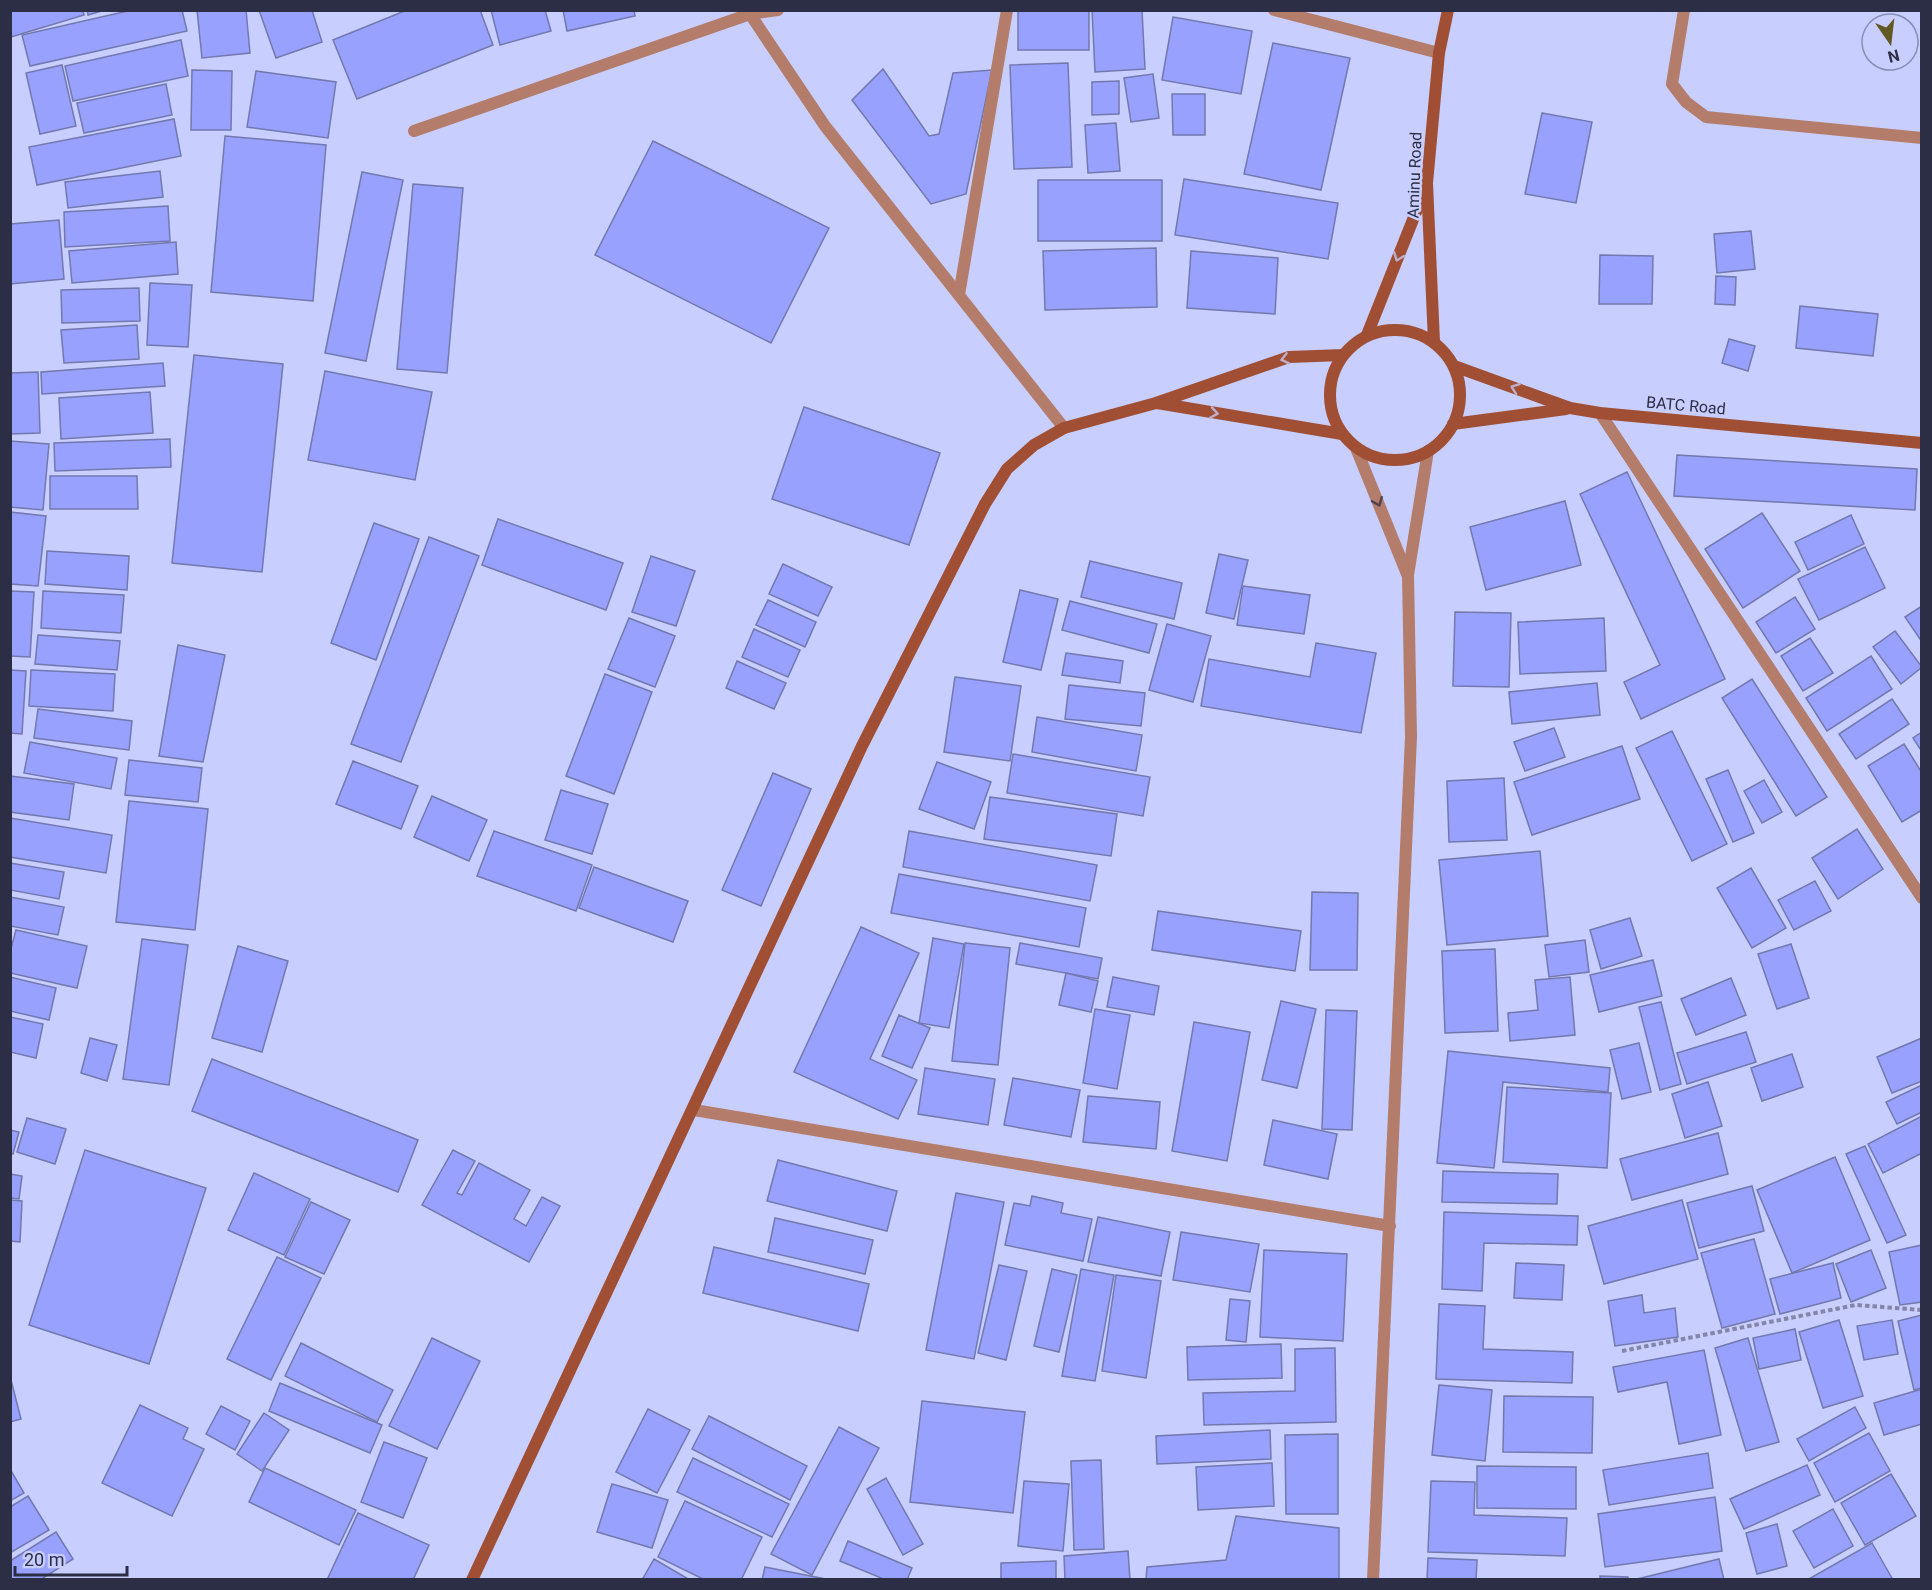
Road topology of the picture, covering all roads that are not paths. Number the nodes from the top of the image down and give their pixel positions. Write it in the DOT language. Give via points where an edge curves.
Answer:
graph roads {
  1 [pos="778,10"];
  2 [pos="1007,10"];
  3 [pos="1274,10"];
  4 [pos="1448,10"];
  5 [pos="1684,10"];
  6 [pos="750,14"];
  7 [pos="1439,53"];
  8 [pos="414,131"];
  9 [pos="1922,138"];
  10 [pos="1427,183"];
  11 [pos="959,295"];
  12 [pos="1367,336"];
  13 [pos="1434,342"];
  14 [pos="1343,355"];
  15 [pos="1454,366"];
  16 [pos="1156,403"];
  17 [pos="1570,408"];
  18 [pos="1600,413"];
  19 [pos="1454,424"];
  20 [pos="1064,428"];
  21 [pos="1342,434"];
  22 [pos="1922,443"];
  23 [pos="1356,448"];
  24 [pos="1428,451"];
  25 [pos="1408,575"];
  26 [pos="1922,898"];
  27 [pos="694,1110"];
  28 [pos="1390,1226"];
  29 [pos="472,1580"];
  30 [pos="1373,1580"];
  1 -- 6 [label="street"];
  2 -- 11 [label="street"];
  3 -- 7 [label="street"];
  4 -- 7 [label="street, Aminu Road"];
  5 -- 9 [label="street" via="1672,84 1686,102 1706,117"];
  6 -- 8 [label="street"];
  6 -- 11 [label="street" via="825,126"];
  7 -- 10 [label="street, Aminu Road"];
  10 -- 12 [label="street, one-way"];
  10 -- 13 [label="street, Aminu Road"];
  11 -- 20 [label="street"];
  12 -- 13 [label="street" via="1389,330 1413,332"];
  12 -- 14 [label="street"];
  13 -- 15 [label="street"];
  14 -- 16 [label="street, one-way" via="1289,357"];
  14 -- 21 [label="street" via="1329,394 1332,415"];
  17 -- 15 [label="street, BATC Road, one-way"];
  15 -- 19 [label="street" via="1460,395"];
  16 -- 20 [label="street"];
  16 -- 21 [label="street, one-way"];
  17 -- 18 [label="street, BATC Road"];
  17 -- 19 [label="street"];
  18 -- 22 [label="street, BATC Road"];
  18 -- 26 [label="street"];
  19 -- 24 [label="street" via="1443,440"];
  20 -- 27 [label="street" via="1007,469 986,504 862,746"];
  21 -- 23 [label="street"];
  23 -- 24 [label="street" via="1392,461 1411,459"];
  23 -- 25 [label="street, one-way"];
  24 -- 25 [label="street"];
  25 -- 28 [label="street" via="1411,737"];
  27 -- 28 [label="street"];
  27 -- 29 [label="street"];
  28 -- 30 [label="street"];
}
